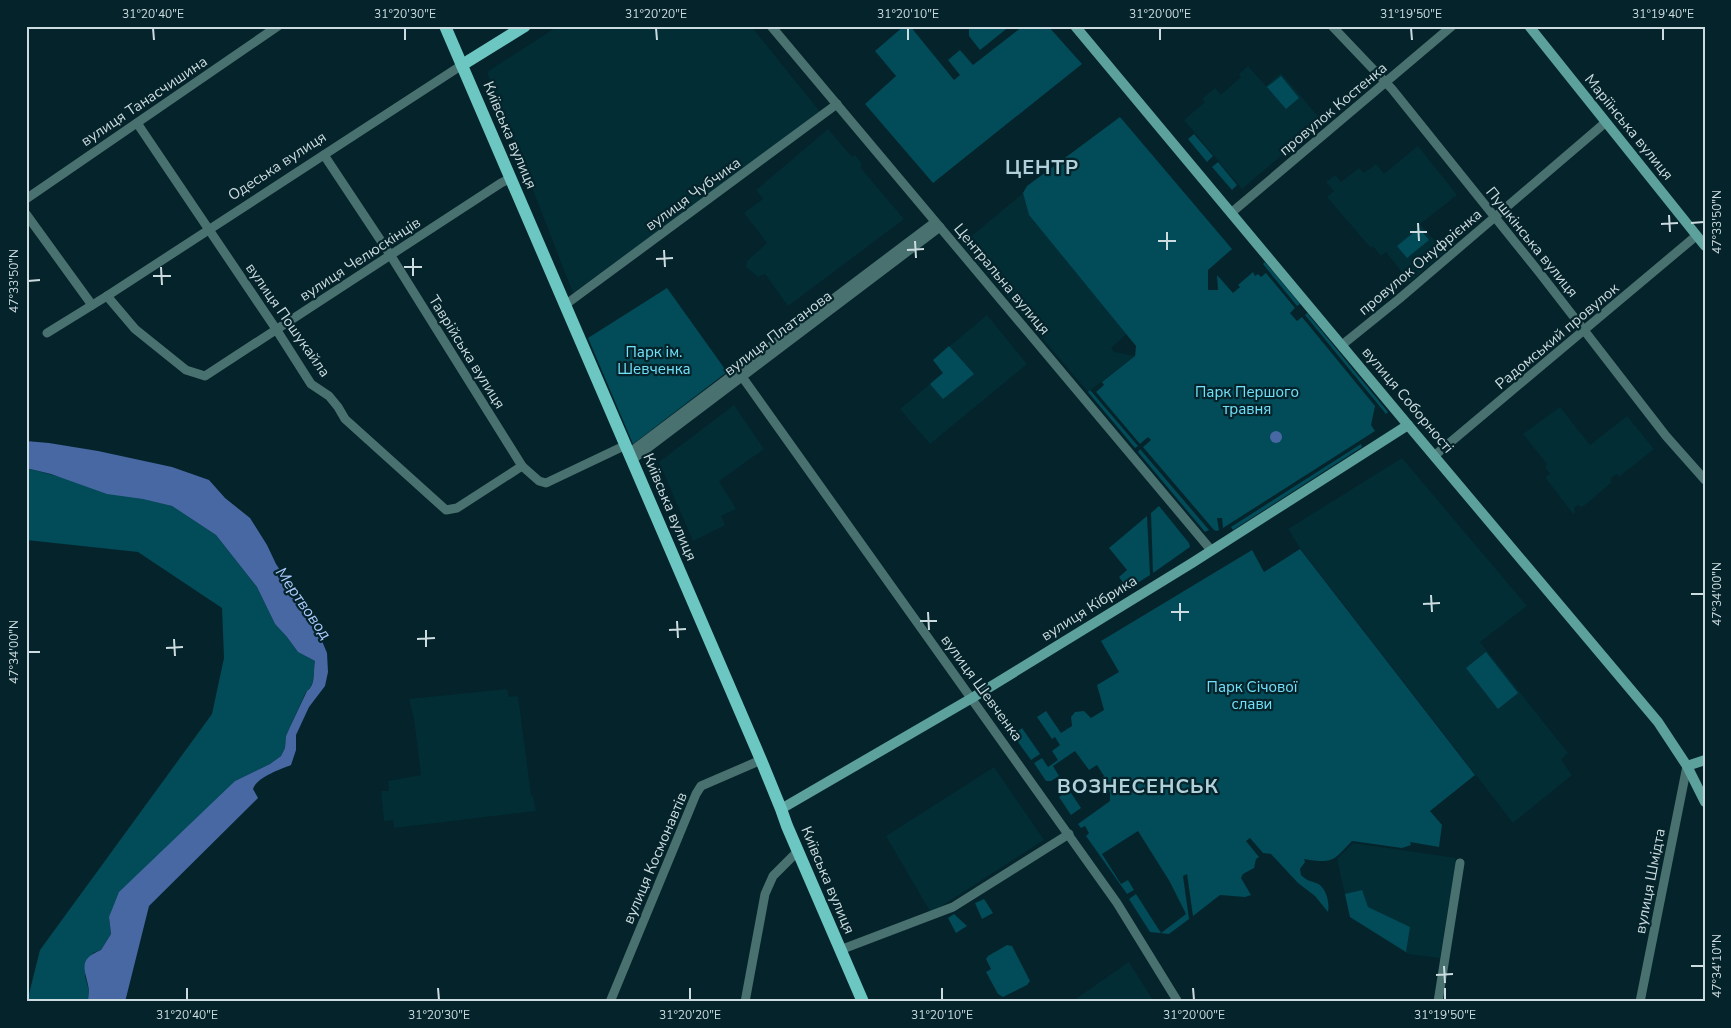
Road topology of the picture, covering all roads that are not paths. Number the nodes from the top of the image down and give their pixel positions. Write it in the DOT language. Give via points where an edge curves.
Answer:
graph roads {
  1 [pos="278,26"];
  2 [pos="446,26"];
  3 [pos="525,26"];
  4 [pos="771,26"];
  5 [pos="1075,26"];
  6 [pos="1332,26"];
  7 [pos="1452,26"];
  8 [pos="1529,26"];
  9 [pos="462,65"];
  10 [pos="1385,83"];
  11 [pos="837,104"];
  12 [pos="137,122"];
  13 [pos="1606,122"];
  14 [pos="324,155"];
  15 [pos="511,178"];
  16 [pos="26,198"];
  17 [pos="1231,213"];
  18 [pos="26,214"];
  19 [pos="1495,217"];
  20 [pos="938,224"];
  21 [pos="209,229"];
  22 [pos="1696,236"];
  23 [pos="1705,246"];
  24 [pos="391,256"];
  25 [pos="107,296"];
  26 [pos="92,305"];
  27 [pos="565,305"];
  28 [pos="276,329"];
  29 [pos="1585,331"];
  30 [pos="47,333"];
  31 [pos="1342,345"];
  32 [pos="740,374"];
  33 [pos="1408,426"];
  34 [pos="629,453"];
  35 [pos="1434,456"];
  36 [pos="522,466"];
  37 [pos="1705,480"];
  38 [pos="1211,550"];
  39 [pos="972,698"];
  40 [pos="761,760"];
  41 [pos="1705,760"];
  42 [pos="1687,766"];
  43 [pos="1705,802"];
  44 [pos="781,809"];
  45 [pos="1069,834"];
  46 [pos="798,851"];
  47 [pos="1460,863"];
  48 [pos="840,950"];
  49 [pos="610,1002"];
  50 [pos="745,1002"];
  51 [pos="863,1002"];
  52 [pos="1178,1002"];
  53 [pos="1438,1002"];
  54 [pos="1640,1002"];
  1 -- 12 [label="street, вулиця Танасчишина"];
  2 -- 9 [label="main road, Київська вулиця"];
  3 -- 9 [label="main road, Одеська вулиця"];
  4 -- 11 [label="street, Центральна вулиця"];
  5 -- 17 [label="main road, вулиця Соборності"];
  6 -- 10 [label="street, Пушкінська вулиця"];
  7 -- 10 [label="street, провулок Костенка"];
  8 -- 13 [label="main road, Маріїнська вулиця"];
  9 -- 14 [label="street, Одеська вулиця"];
  9 -- 15 [label="main road, Київська вулиця"];
  10 -- 17 [label="street, провулок Костенка"];
  10 -- 19 [label="street, Пушкінська вулиця"];
  11 -- 20 [label="street, Центральна вулиця"];
  11 -- 27 [label="street, вулиця Чубчика"];
  12 -- 16 [label="street, вулиця Танасчишина"];
  12 -- 21 [label="street, вулиця Пошукайла"];
  13 -- 19 [label="street, провулок Онуфрієнка"];
  13 -- 22 [label="main road, Маріїнська вулиця"];
  14 -- 21 [label="street, Одеська вулиця"];
  14 -- 24 [label="street, Таврійська вулиця"];
  15 -- 24 [label="street, вулиця Челюскінців"];
  15 -- 27 [label="main road, Київська вулиця"];
  17 -- 31 [label="main road, вулиця Соборності"];
  18 -- 26 [label="street"];
  19 -- 29 [label="street, Пушкінська вулиця"];
  19 -- 31 [label="street, провулок Онуфрієнка"];
  20 -- 32 [label="street, вулиця Платанова"];
  20 -- 38 [label="street, Центральна вулиця"];
  21 -- 25 [label="street, Одеська вулиця"];
  21 -- 28 [label="street, вулиця Пошукайла"];
  22 -- 23 [label="main road, Маріїнська вулиця"];
  22 -- 29 [label="street, Радомський провулок"];
  24 -- 28 [label="street, вулиця Челюскінців"];
  24 -- 36 [label="street, Таврійська вулиця"];
  25 -- 26 [label="street, Одеська вулиця"];
  25 -- 28 [label="street, вулиця Челюскінців" via="135,329 186,370 205,376"];
  26 -- 30 [label="street, Одеська вулиця"];
  27 -- 34 [label="main road, Київська вулиця"];
  28 -- 36 [label="street, вулиця Пошукайла" via="311,384 329,396 345,419 446,510 457,508"];
  29 -- 35 [label="street, Радомський провулок"];
  29 -- 37 [label="street, Пушкінська вулиця" via="1666,436"];
  31 -- 33 [label="main road, вулиця Соборності"];
  32 -- 34 [label="street, вулиця Платанова"];
  32 -- 39 [label="street, вулиця Шевченка"];
  33 -- 35 [label="main road, вулиця Соборності"];
  33 -- 38 [label="main road, вулиця Кібрика"];
  34 -- 36 [label="street, Таврійська вулиця" via="546,483"];
  34 -- 40 [label="main road, Київська вулиця"];
  35 -- 42 [label="main road, вулиця Соборності" via="1667,733"];
  38 -- 39 [label="main road, вулиця Кібрика"];
  39 -- 44 [label="main road, вулиця Кібрика"];
  39 -- 45 [label="street, вулиця Шевченка"];
  40 -- 44 [label="main road, Київська вулиця"];
  40 -- 49 [label="street, вулиця Космонавтів" via="701,786 696,794"];
  41 -- 42 [label="main road"];
  42 -- 43 [label="main road, вулиця Соборності"];
  42 -- 54 [label="street, вулиця Шмідта"];
  44 -- 46 [label="main road, Київська вулиця"];
  45 -- 48 [label="street" via="953,907"];
  45 -- 52 [label="street, вулиця Шевченка" via="1117,903"];
  46 -- 48 [label="main road, Київська вулиця"];
  46 -- 50 [label="street" via="773,876 765,894"];
  47 -- 53 [label="street"];
  48 -- 51 [label="main road, Київська вулиця"];
}
